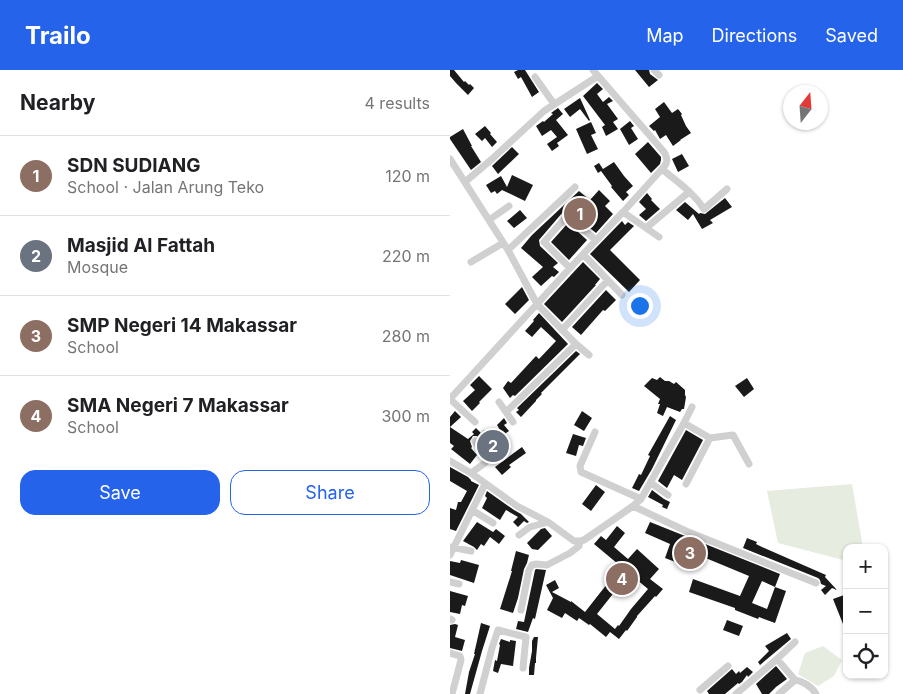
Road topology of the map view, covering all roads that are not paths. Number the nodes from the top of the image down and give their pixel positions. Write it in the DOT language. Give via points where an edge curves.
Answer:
graph roads {
  1 [pos="595,73"];
  2 [pos="535,78"];
  3 [pos="554,104"];
  4 [pos="450,159"];
  5 [pos="662,169"];
  6 [pos="465,182"];
  7 [pos="575,187"];
  8 [pos="727,189"];
  9 [pos="689,192"];
  10 [pos="509,206"];
  11 [pos="623,212"];
  12 [pos="489,220"];
  13 [pos="646,228"];
  14 [pos="659,237"];
  15 [pos="596,240"];
  16 [pos="506,247"];
  17 [pos="583,254"];
  18 [pos="472,262"];
  19 [pos="570,268"];
  20 [pos="608,280"];
  21 [pos="622,295"];
  22 [pos="537,304"];
  23 [pos="562,330"];
  24 [pos="576,344"];
  25 [pos="589,355"];
  26 [pos="450,399"];
  27 [pos="499,402"];
  28 [pos="692,407"];
  29 [pos="506,412"];
  30 [pos="475,422"];
  31 [pos="513,422"];
  32 [pos="684,424"];
  33 [pos="595,432"];
  34 [pos="710,438"];
  35 [pos="475,442"];
  36 [pos="450,461"];
  37 [pos="749,464"];
  38 [pos="471,474"];
  39 [pos="651,483"];
  40 [pos="485,484"];
  41 [pos="686,484"];
  42 [pos="668,494"];
  43 [pos="641,499"];
  44 [pos="633,506"];
  45 [pos="472,510"];
  46 [pos="548,522"];
  47 [pos="493,523"];
  48 [pos="520,535"];
  49 [pos="580,542"];
  50 [pos="452,547"];
  51 [pos="471,551"];
  52 [pos="450,555"];
  53 [pos="450,582"];
  54 [pos="816,583"];
  55 [pos="459,584"];
  56 [pos="520,610"];
  57 [pos="796,642"];
  58 [pos="450,653"];
  59 [pos="777,659"];
  60 [pos="728,666"];
  61 [pos="523,668"];
  62 [pos="795,680"];
  63 [pos="699,693"];
  64 [pos="452,694"];
  65 [pos="480,694"];
  66 [pos="736,694"];
  67 [pos="779,694"];
  68 [pos="816,694"];
  1 -- 3 [label="street"];
  1 -- 5 [label="street" via="667,156"];
  2 -- 3 [label="street"];
  3 -- 6 [label="street"];
  4 -- 6 [label="street"];
  5 -- 9 [label="street"];
  5 -- 11 [label="street"];
  6 -- 12 [label="street"];
  7 -- 16 [label="street"];
  8 -- 9 [label="street" via="704,209"];
  9 -- 13 [label="street"];
  10 -- 12 [label="street"];
  11 -- 13 [label="street"];
  11 -- 15 [label="street"];
  12 -- 16 [label="street"];
  13 -- 14 [label="street"];
  15 -- 17 [label="street"];
  15 -- 19 [label="street" via="567,216 544,242"];
  16 -- 18 [label="street"];
  16 -- 22 [label="street"];
  17 -- 19 [label="street"];
  17 -- 20 [label="street"];
  19 -- 22 [label="street"];
  20 -- 21 [label="street"];
  20 -- 23 [label="street"];
  22 -- 23 [label="street"];
  22 -- 26 [label="street"];
  23 -- 24 [label="street"];
  24 -- 25 [label="street"];
  24 -- 29 [label="street"];
  26 -- 30 [label="street"];
  27 -- 29 [label="street"];
  28 -- 32 [label="street"];
  29 -- 31 [label="street"];
  32 -- 34 [label="street"];
  32 -- 39 [label="street"];
  33 -- 43 [label="street" via="580,471"];
  34 -- 37 [label="street" via="733,434"];
  34 -- 41 [label="street"];
  35 -- 38 [label="street" via="486,460"];
  36 -- 38 [label="street"];
  38 -- 40 [label="street"];
  39 -- 42 [label="street"];
  39 -- 43 [label="street"];
  40 -- 45 [label="street"];
  40 -- 46 [label="street"];
  43 -- 44 [label="street"];
  44 -- 49 [label="street"];
  44 -- 54 [label="street"];
  45 -- 47 [label="street"];
  45 -- 50 [label="street"];
  46 -- 48 [label="street" via="530,527"];
  46 -- 49 [label="street"];
  49 -- 56 [label="street" via="570,554 547,565 532,565"];
  50 -- 51 [label="street"];
  50 -- 52 [label="street"];
  53 -- 55 [label="street"];
  57 -- 59 [label="street"];
  58 -- 64 [label="street" via="460,656 461,660"];
  59 -- 62 [label="street"];
  59 -- 66 [label="street"];
  60 -- 63 [label="street"];
  61 -- 65 [label="street" via="526,637 498,630"];
  62 -- 67 [label="street"];
  62 -- 68 [label="street"];
}
